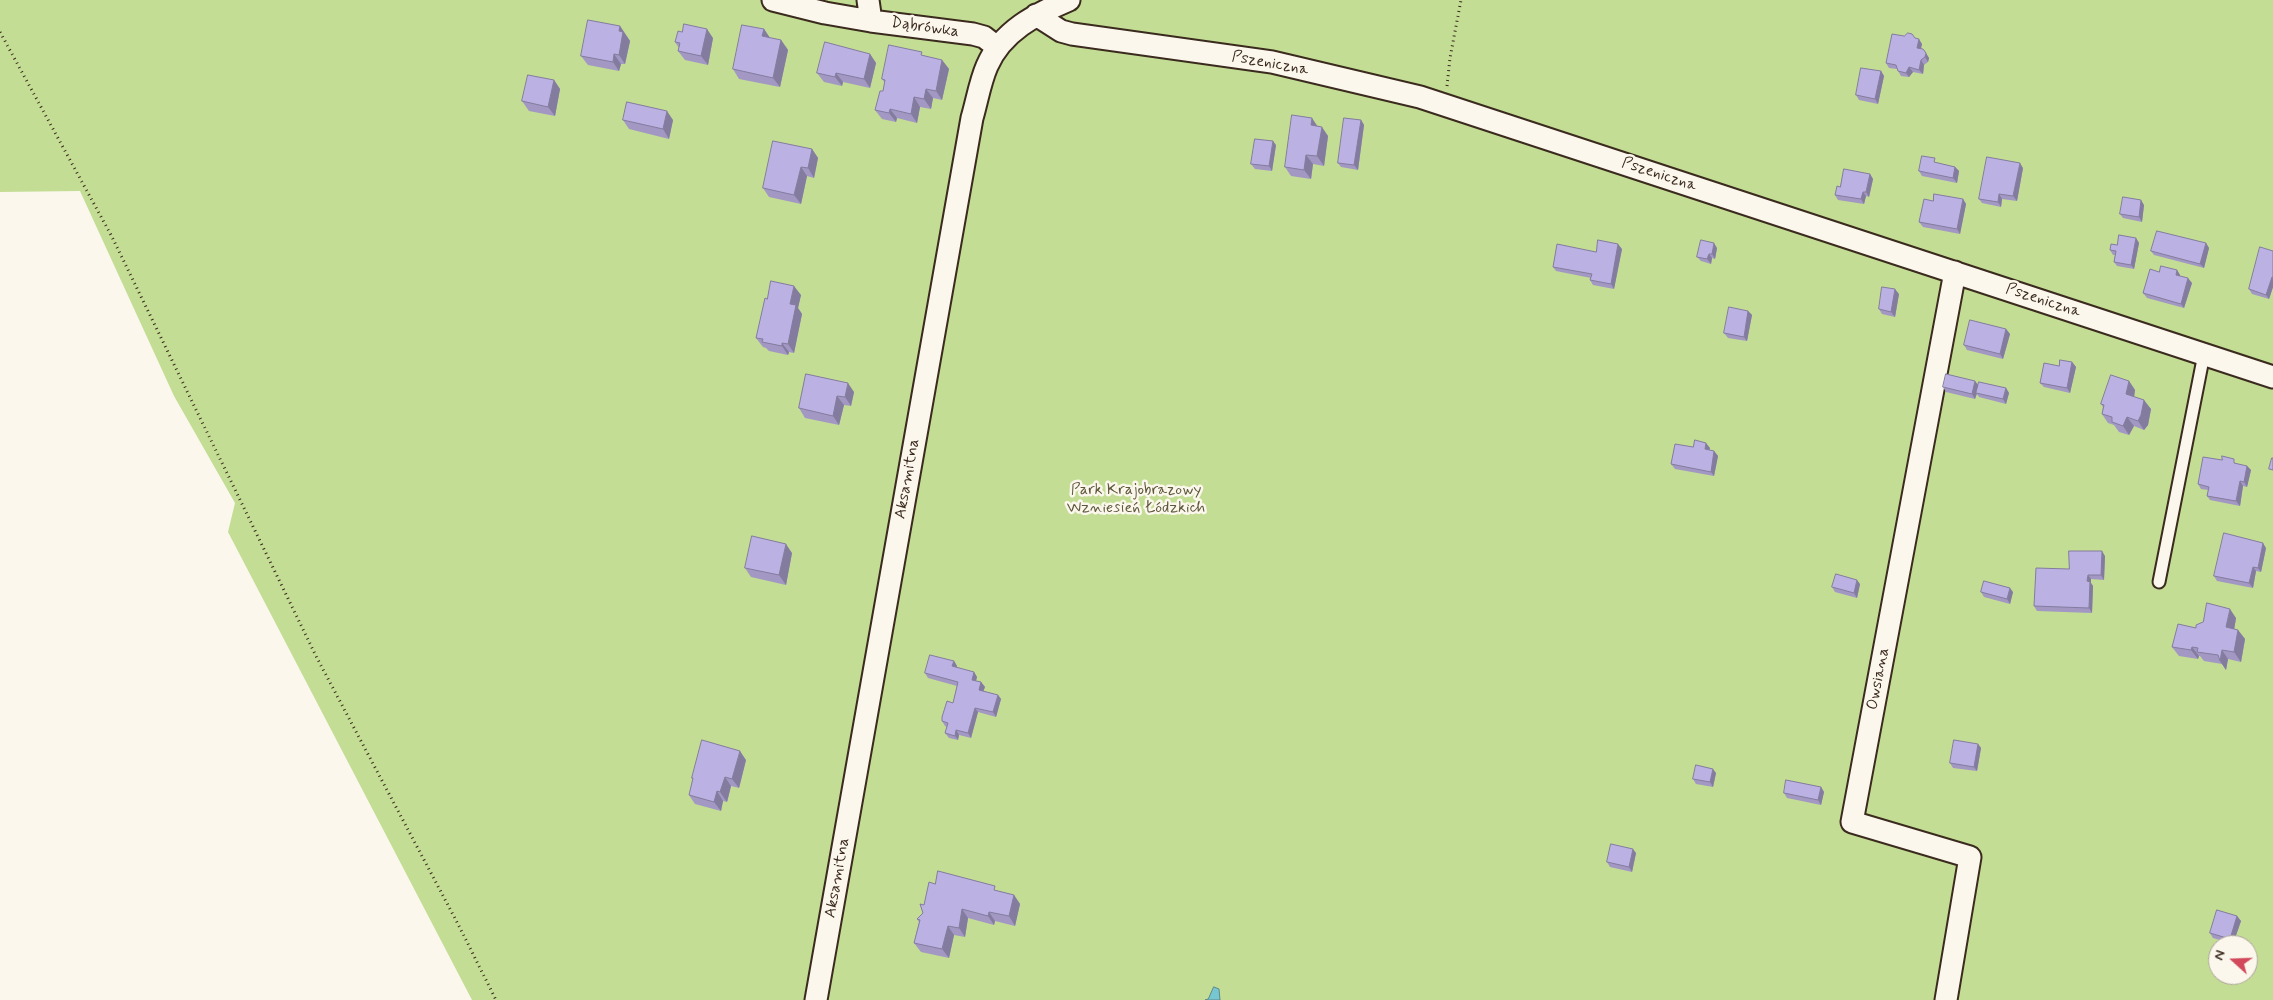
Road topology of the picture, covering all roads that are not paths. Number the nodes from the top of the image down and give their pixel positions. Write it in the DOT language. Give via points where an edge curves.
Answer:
graph roads {
  1 [pos="773,0"];
  2 [pos="868,0"];
  3 [pos="1069,0"];
  4 [pos="1036,15"];
  5 [pos="871,21"];
  6 [pos="997,46"];
  7 [pos="1955,272"];
  8 [pos="2204,354"];
  9 [pos="2273,377"];
  10 [pos="2158,582"];
  11 [pos="816,1000"];
  12 [pos="1946,1000"];
  1 -- 5 [label="street"];
  2 -- 5 [label="street, Dąbrówka"];
  3 -- 4 [label="street, Aksamitna"];
  4 -- 6 [label="street, Aksamitna"];
  4 -- 7 [label="street, Pszeniczna" via="1072,34 1272,62 1420,97"];
  5 -- 6 [label="street, Dąbrówka" via="973,34"];
  6 -- 11 [label="street, Aksamitna" via="987,66 972,118"];
  7 -- 8 [label="street, Pszeniczna"];
  7 -- 12 [label="street, Owsiana" via="1852,822 1970,856"];
  8 -- 9 [label="street, Pszeniczna"];
  8 -- 10 [label="lane"];
}
